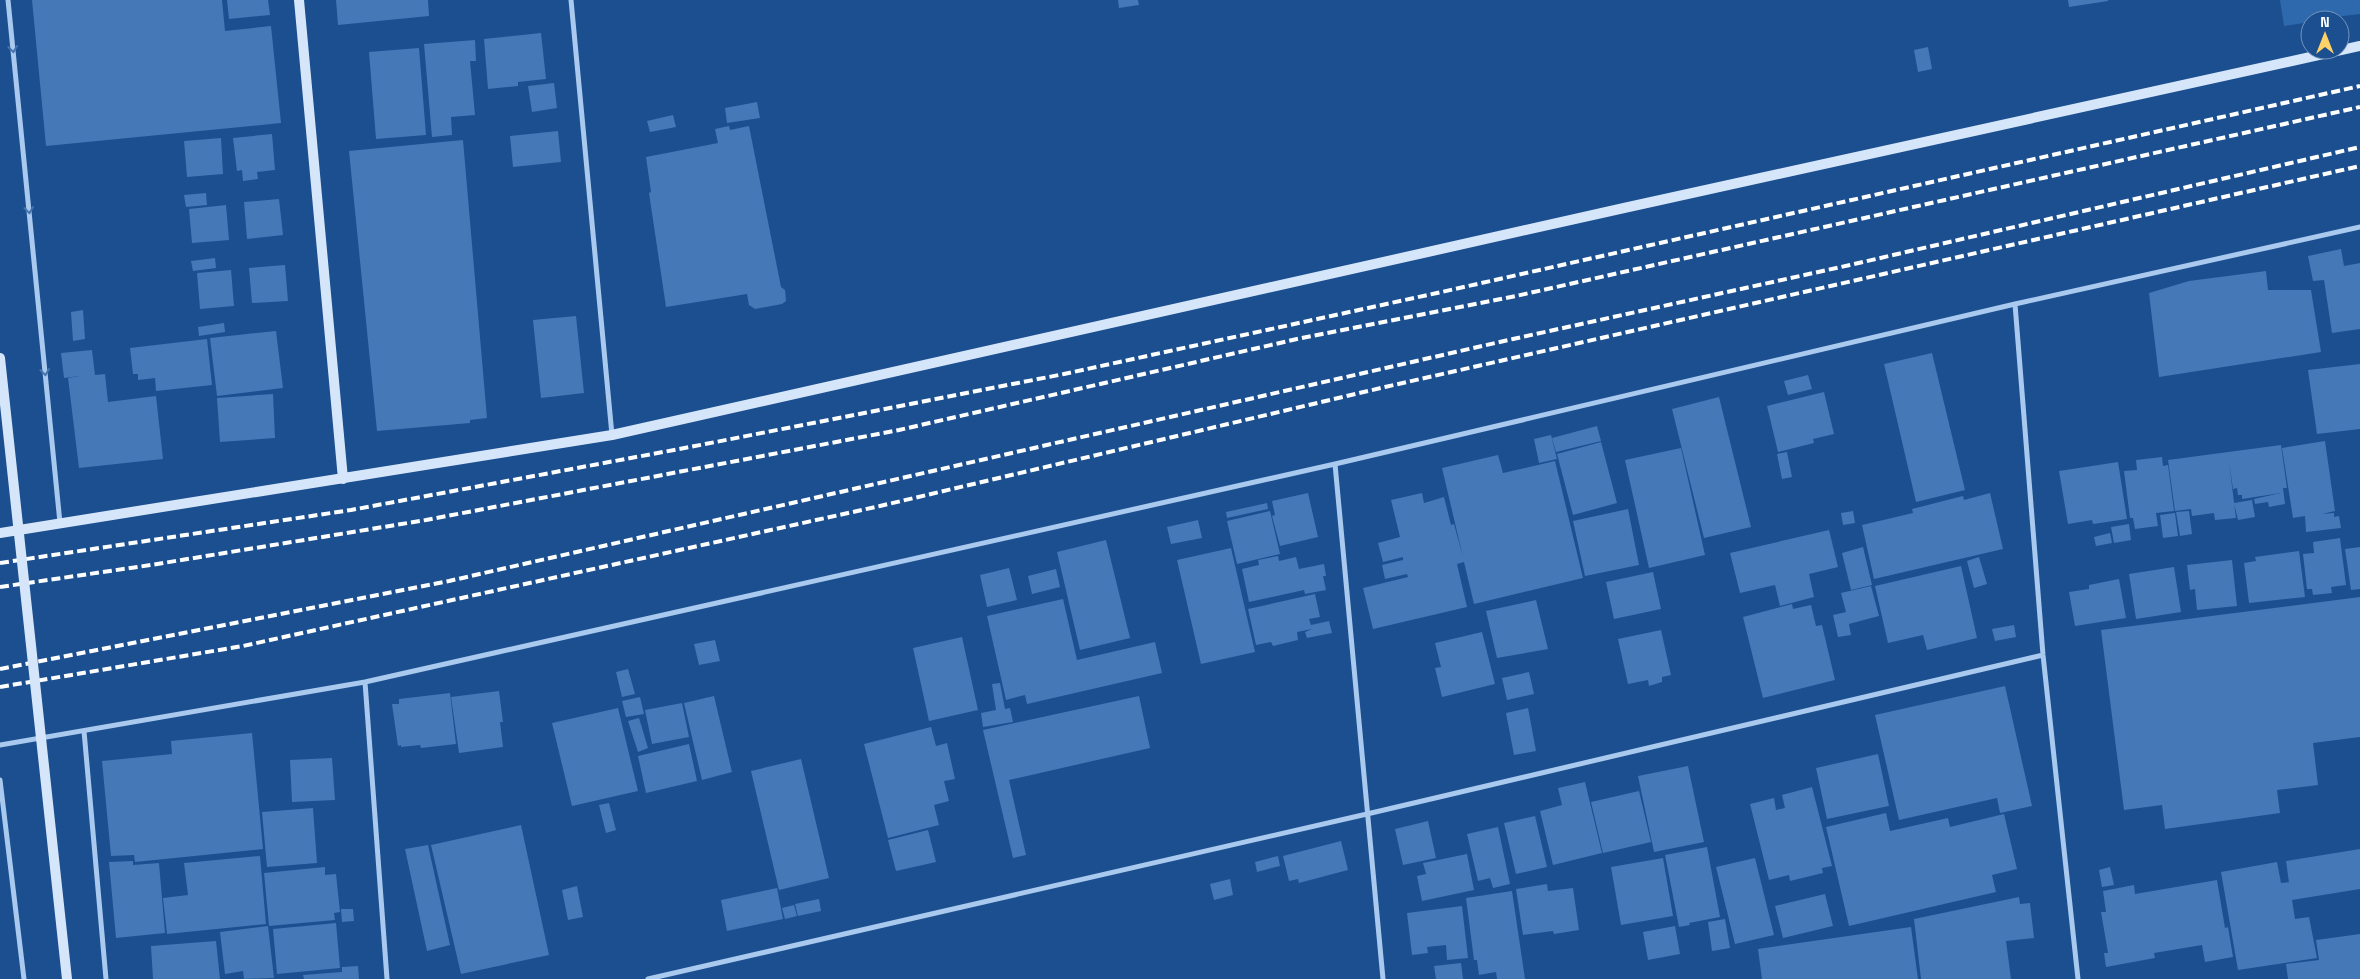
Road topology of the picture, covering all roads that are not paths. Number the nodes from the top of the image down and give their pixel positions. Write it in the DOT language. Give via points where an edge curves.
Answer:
graph roads {
  1 [pos="8,0"];
  2 [pos="299,0"];
  3 [pos="570,0"];
  4 [pos="2360,46"];
  5 [pos="2360,227"];
  6 [pos="2016,304"];
  7 [pos="0,358"];
  8 [pos="612,435"];
  9 [pos="1335,464"];
  10 [pos="343,479"];
  11 [pos="60,523"];
  12 [pos="0,533"];
  13 [pos="2043,656"];
  14 [pos="365,682"];
  15 [pos="84,731"];
  16 [pos="0,745"];
  17 [pos="0,780"];
  18 [pos="1367,814"];
  19 [pos="24,979"];
  20 [pos="67,979"];
  21 [pos="106,979"];
  22 [pos="387,979"];
  23 [pos="648,979"];
  24 [pos="1383,979"];
  25 [pos="2078,979"];
  1 -- 11 [label="street, one-way"];
  2 -- 10 [label="street"];
  3 -- 8 [label="street"];
  4 -- 8 [label="street"];
  5 -- 6 [label="street"];
  6 -- 9 [label="street"];
  6 -- 13 [label="street"];
  7 -- 20 [label="street, bridge"];
  8 -- 10 [label="street"];
  9 -- 14 [label="street"];
  9 -- 18 [label="street"];
  10 -- 11 [label="street"];
  11 -- 12 [label="street"];
  13 -- 18 [label="street"];
  13 -- 25 [label="street"];
  14 -- 15 [label="street"];
  14 -- 22 [label="street"];
  15 -- 16 [label="street"];
  15 -- 21 [label="street"];
  17 -- 19 [label="street"];
  18 -- 23 [label="street"];
  18 -- 24 [label="street"];
}
